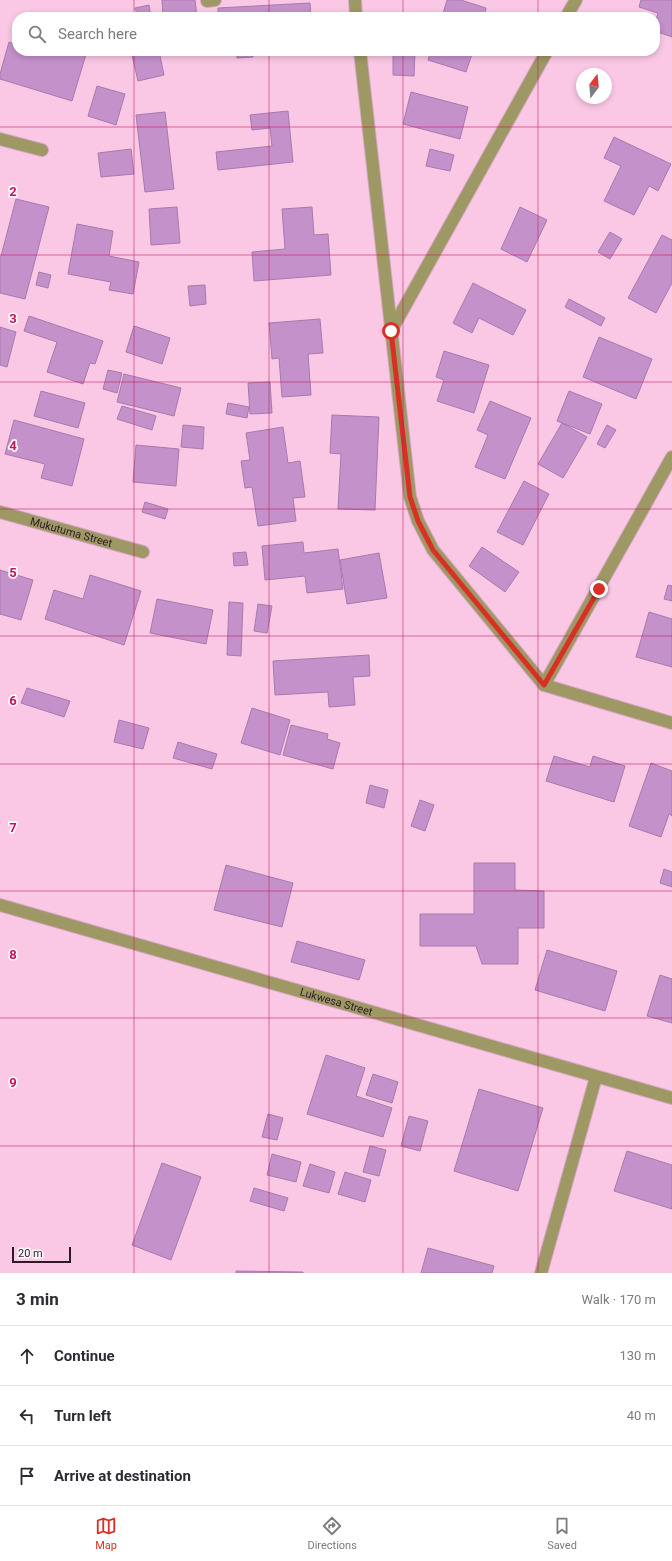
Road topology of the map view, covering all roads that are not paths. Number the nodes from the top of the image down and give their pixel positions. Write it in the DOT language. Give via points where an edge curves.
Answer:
graph roads {
  1 [pos="355,0"];
  2 [pos="576,0"];
  3 [pos="356,12"];
  4 [pos="569,12"];
  5 [pos="361,56"];
  6 [pos="544,56"];
  7 [pos="0,140"];
  8 [pos="42,150"];
  9 [pos="391,331"];
  10 [pos="672,457"];
  11 [pos="0,512"];
  12 [pos="143,552"];
  13 [pos="544,685"];
  14 [pos="672,723"];
  15 [pos="0,905"];
  16 [pos="596,1077"];
  17 [pos="672,1098"];
  18 [pos="540,1273"];
  1 -- 3 [label="street"];
  2 -- 4 [label="street"];
  5 -- 9 [label="street"];
  6 -- 9 [label="street"];
  7 -- 8 [label="street"];
  9 -- 13 [label="street" via="410,497 418,521 433,550"];
  10 -- 13 [label="street"];
  11 -- 12 [label="street, Mukutuma Street"];
  13 -- 14 [label="street"];
  15 -- 16 [label="street, Lukwesa Street"];
  16 -- 17 [label="street, Lukwesa Street"];
  16 -- 18 [label="street"];
}
